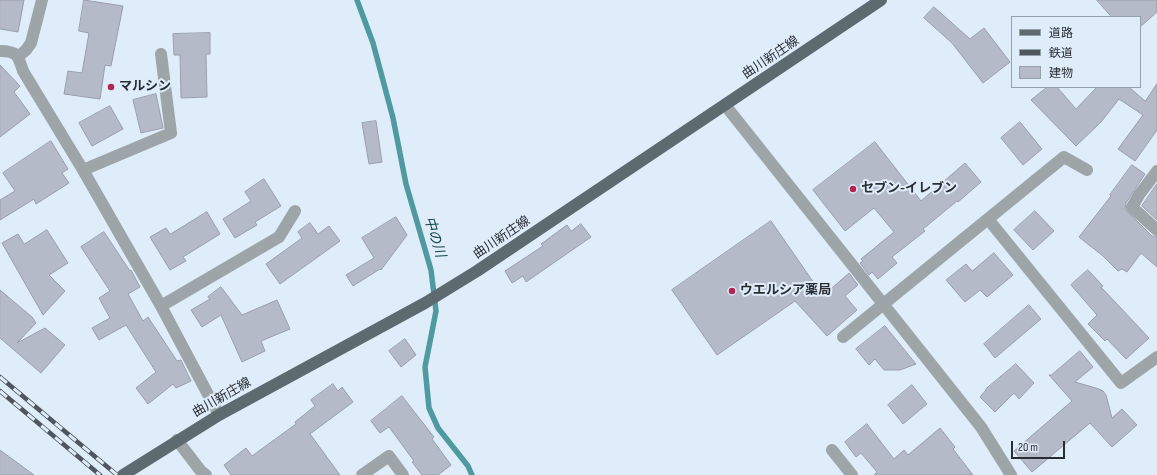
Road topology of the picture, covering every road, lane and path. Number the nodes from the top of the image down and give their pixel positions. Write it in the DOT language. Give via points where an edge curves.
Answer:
graph roads {
  1 [pos="42,0"];
  2 [pos="881,0"];
  3 [pos="0,51"];
  4 [pos="161,54"];
  5 [pos="18,56"];
  6 [pos="725,105"];
  7 [pos="83,170"];
  8 [pos="1087,170"];
  9 [pos="1157,172"];
  10 [pos="295,211"];
  11 [pos="988,219"];
  12 [pos="1157,230"];
  13 [pos="883,304"];
  14 [pos="161,306"];
  15 [pos="842,337"];
  16 [pos="1157,357"];
  17 [pos="219,414"];
  18 [pos="178,440"];
  19 [pos="832,450"];
  20 [pos="123,475"];
  21 [pos="206,475"];
  22 [pos="362,475"];
  23 [pos="403,475"];
  24 [pos="852,475"];
  25 [pos="1011,475"];
  1 -- 5 [label="street" via="31,43"];
  2 -- 6 [label="main road, 曲川新庄線"];
  3 -- 5 [label="street" via="10,51"];
  4 -- 7 [label="street" via="171,133"];
  5 -- 7 [label="street" via="23,71"];
  6 -- 13 [label="street"];
  6 -- 17 [label="main road, 曲川新庄線" via="425,303"];
  7 -- 14 [label="street"];
  8 -- 11 [label="street" via="1064,157"];
  9 -- 12 [label="street" via="1132,207"];
  10 -- 14 [label="street" via="278,238"];
  11 -- 13 [label="street"];
  11 -- 16 [label="street" via="1121,383"];
  13 -- 15 [label="street"];
  13 -- 25 [label="street" via="981,427"];
  14 -- 17 [label="street"];
  17 -- 18 [label="main road, 曲川新庄線"];
  18 -- 20 [label="main road, 曲川新庄線"];
  18 -- 21 [label="street"];
  19 -- 24 [label="street"];
  22 -- 23 [label="street" via="389,456"];
}
